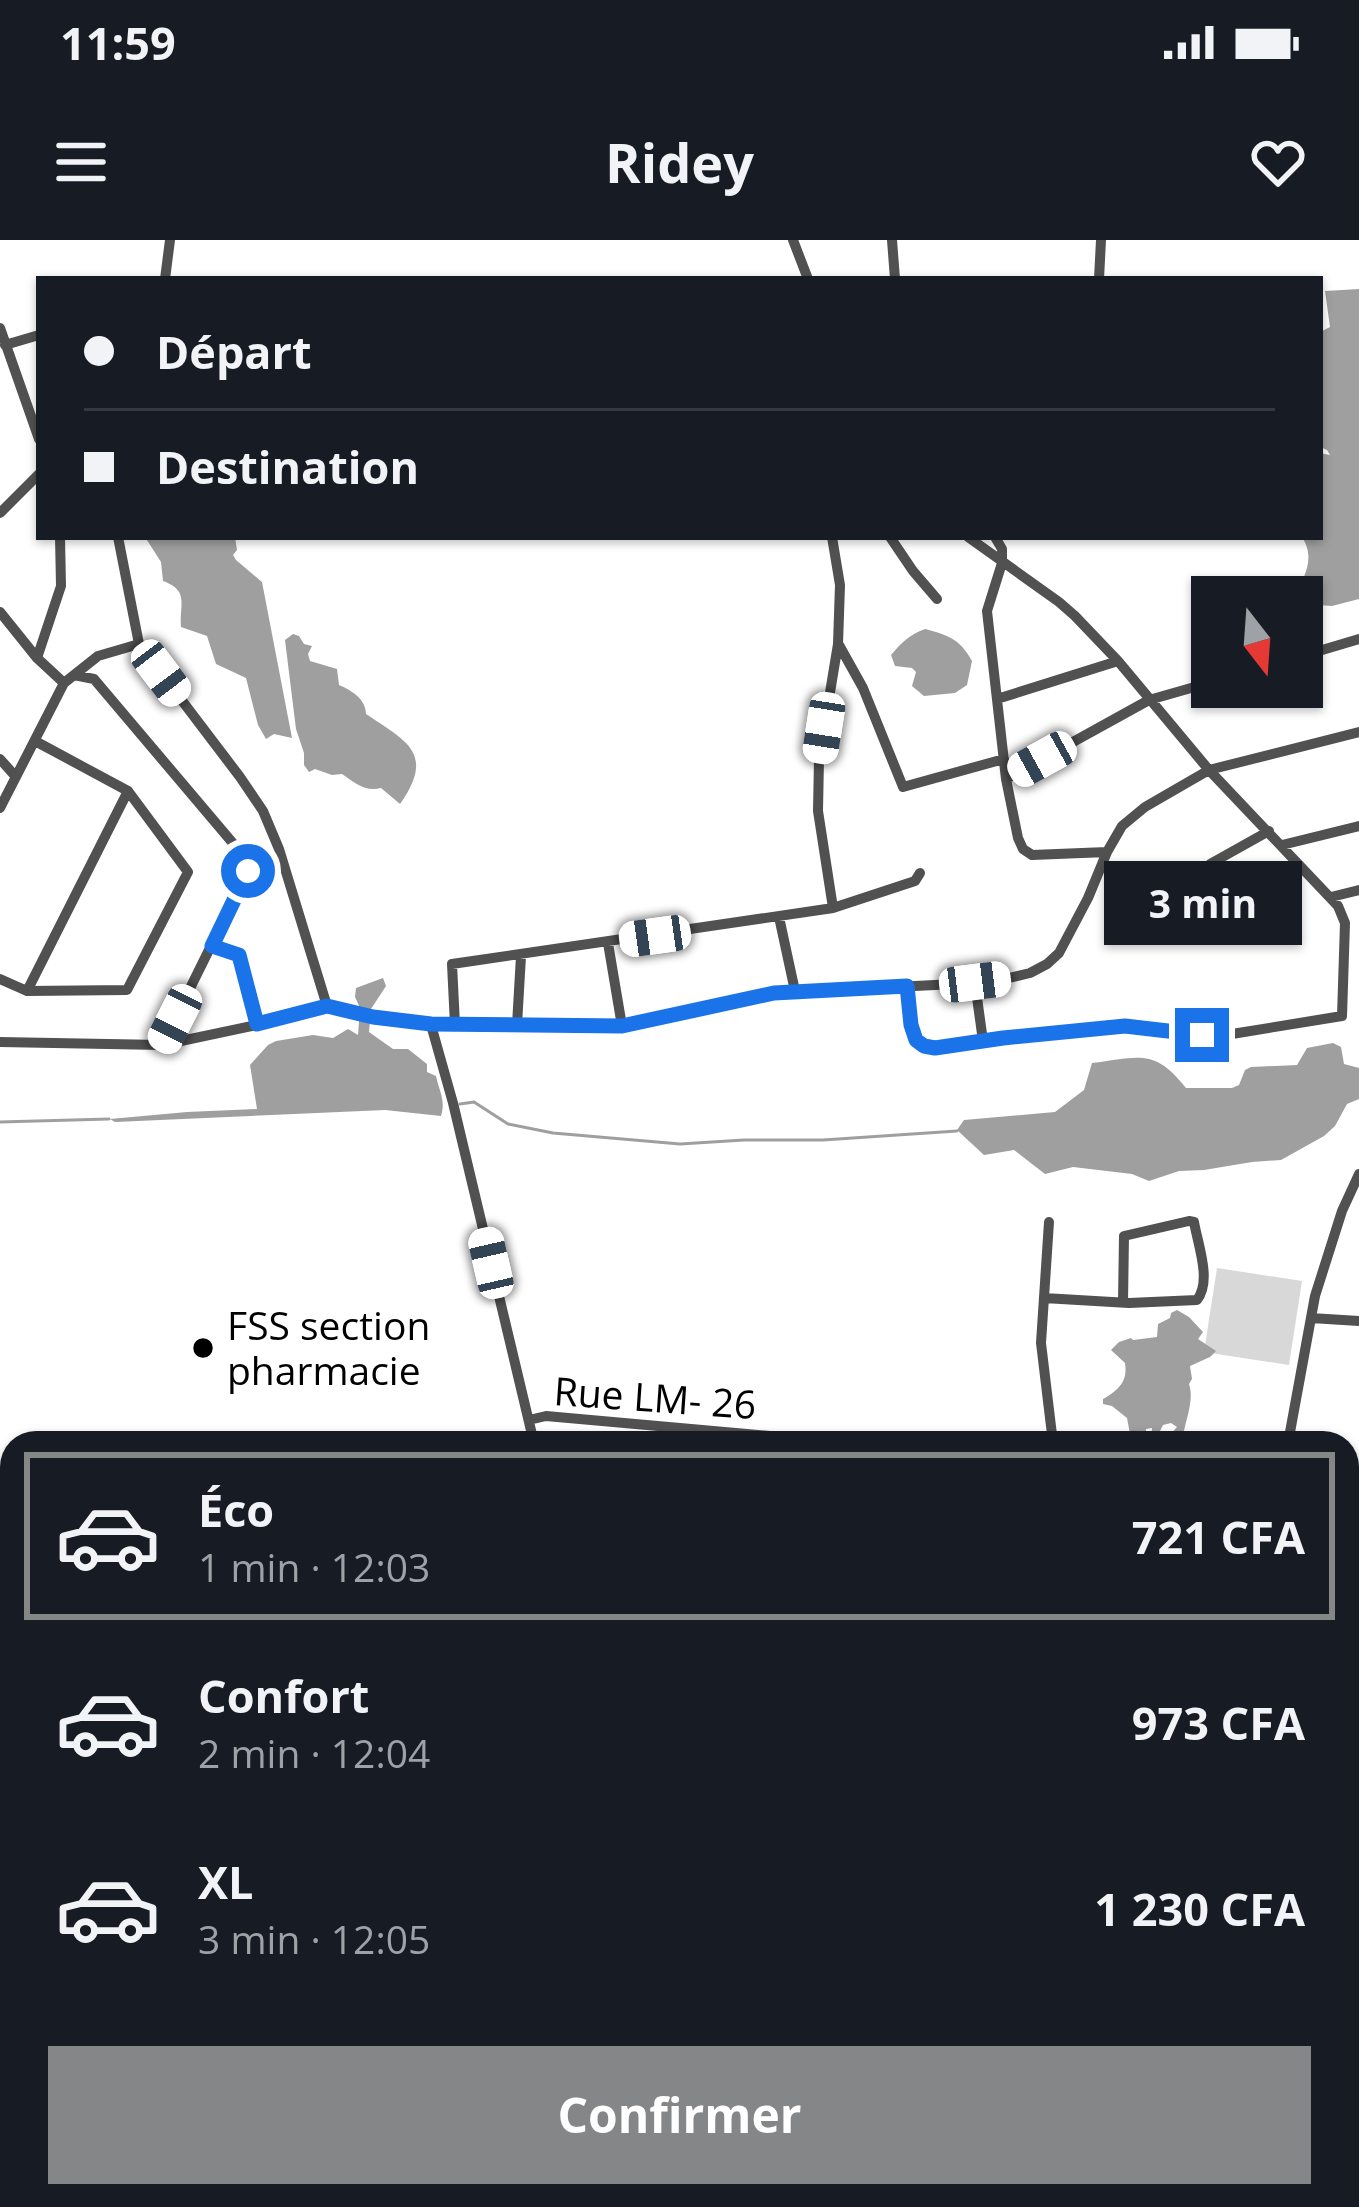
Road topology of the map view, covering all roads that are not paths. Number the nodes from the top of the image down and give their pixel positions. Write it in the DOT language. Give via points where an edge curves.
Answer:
graph roads {
  1 [pos="170,240"];
  2 [pos="794,240"];
  3 [pos="892,240"];
  4 [pos="1101,240"];
  5 [pos="165,276"];
  6 [pos="807,276"];
  7 [pos="895,276"];
  8 [pos="1099,276"];
  9 [pos="0,328"];
  10 [pos="36,336"];
  11 [pos="5,345"];
  12 [pos="36,416"];
  13 [pos="36,477"];
  14 [pos="0,513"];
  15 [pos="60,540"];
  16 [pos="119,540"];
  17 [pos="832,540"];
  18 [pos="897,540"];
  19 [pos="972,540"];
  20 [pos="997,540"];
  21 [pos="1002,563"];
  22 [pos="937,599"];
  23 [pos="0,612"];
  24 [pos="1359,639"];
  25 [pos="139,644"];
  26 [pos="838,644"];
  27 [pos="1323,650"];
  28 [pos="37,658"];
  29 [pos="1118,662"];
  30 [pos="69,679"];
  31 [pos="1191,688"];
  32 [pos="997,699"];
  33 [pos="1149,700"];
  34 [pos="1359,732"];
  35 [pos="35,741"];
  36 [pos="0,758"];
  37 [pos="1004,759"];
  38 [pos="1209,770"];
  39 [pos="16,777"];
  40 [pos="1006,779"];
  41 [pos="128,791"];
  42 [pos="0,808"];
  43 [pos="1359,826"];
  44 [pos="1269,831"];
  45 [pos="1282,845"];
  46 [pos="1107,852"];
  47 [pos="1210,865"];
  48 [pos="920,873"];
  49 [pos="1359,890"];
  50 [pos="1331,897"];
  51 [pos="833,908"];
  52 [pos="779,917"];
  53 [pos="608,943"];
  54 [pos="212,946"];
  55 [pos="521,956"];
  56 [pos="0,979"];
  57 [pos="975,982"];
  58 [pos="907,986"];
  59 [pos="27,991"];
  60 [pos="795,991"];
  61 [pos="327,1006"];
  62 [pos="257,1024"];
  63 [pos="431,1024"];
  64 [pos="455,1025"];
  65 [pos="517,1025"];
  66 [pos="622,1026"];
  67 [pos="983,1041"];
  68 [pos="0,1042"];
  69 [pos="162,1045"];
  70 [pos="1359,1174"];
  71 [pos="1049,1222"];
  72 [pos="1044,1298"];
  73 [pos="1123,1303"];
  74 [pos="1311,1318"];
  75 [pos="1359,1321"];
  76 [pos="529,1420"];
  77 [pos="531,1431"];
  78 [pos="714,1431"];
  79 [pos="1051,1431"];
  80 [pos="1290,1431"];
  1 -- 5 [label="street"];
  2 -- 6 [label="street"];
  3 -- 7 [label="street"];
  4 -- 8 [label="street"];
  9 -- 11 [label="street"];
  10 -- 11 [label="street"];
  11 -- 12 [label="street"];
  13 -- 14 [label="street"];
  15 -- 28 [label="street" via="61,586"];
  16 -- 25 [label="street"];
  17 -- 26 [label="street"];
  18 -- 22 [label="street"];
  19 -- 21 [label="street"];
  20 -- 21 [label="street"];
  21 -- 29 [label="street" via="1059,602"];
  21 -- 32 [label="street" via="987,610"];
  23 -- 28 [label="street"];
  24 -- 27 [label="street"];
  25 -- 30 [label="street" via="98,656"];
  25 -- 61 [label="street" via="263,811"];
  26 -- 37 [label="street" via="903,787"];
  26 -- 51 [label="street" via="818,811"];
  28 -- 30 [label="street"];
  29 -- 32 [label="street"];
  29 -- 33 [label="street"];
  30 -- 35 [label="street"];
  30 -- 54 [label="street" via="94,680 248,861"];
  31 -- 33 [label="street"];
  32 -- 37 [label="street"];
  33 -- 38 [label="street"];
  33 -- 40 [label="street"];
  34 -- 38 [label="street"];
  35 -- 39 [label="street"];
  35 -- 41 [label="street"];
  36 -- 39 [label="street"];
  37 -- 40 [label="street"];
  38 -- 44 [label="street"];
  38 -- 46 [label="street" via="1145,807"];
  39 -- 42 [label="street"];
  40 -- 46 [label="street" via="1018,838 1032,855"];
  41 -- 59 [label="street"];
  41 -- 59 [label="street" via="188,876 127,991"];
  43 -- 45 [label="street"];
  44 -- 45 [label="street"];
  44 -- 47 [label="street"];
  45 -- 50 [label="street"];
  46 -- 57 [label="street" via="1047,964"];
  48 -- 51 [label="street"];
  49 -- 50 [label="street"];
  50 -- 67 [label="street" via="1345,923 1342,1016 1232,1034 1125,1026"];
  51 -- 52 [label="street"];
  52 -- 53 [label="street"];
  52 -- 60 [label="street"];
  53 -- 55 [label="street"];
  53 -- 66 [label="street"];
  54 -- 62 [label="street" via="239,955"];
  54 -- 69 [label="street"];
  55 -- 64 [label="street" via="452,964"];
  55 -- 65 [label="street"];
  56 -- 59 [label="street"];
  57 -- 58 [label="street"];
  57 -- 67 [label="street"];
  58 -- 60 [label="street"];
  58 -- 67 [label="street" via="919,1043"];
  60 -- 66 [label="street"];
  61 -- 62 [label="street"];
  61 -- 63 [label="street"];
  62 -- 69 [label="street"];
  63 -- 64 [label="street"];
  63 -- 76 [label="street"];
  64 -- 65 [label="street"];
  65 -- 66 [label="street"];
  68 -- 69 [label="street"];
  70 -- 74 [label="street"];
  71 -- 72 [label="street"];
  72 -- 73 [label="street"];
  72 -- 79 [label="street" via="1041,1354"];
  73 -- 73 [label="street" via="1201,1298 1194,1222 1124,1236"];
  74 -- 75 [label="street"];
  74 -- 80 [label="street"];
  76 -- 77 [label="street"];
  76 -- 78 [label="street, Rue LM- 26"];
}
